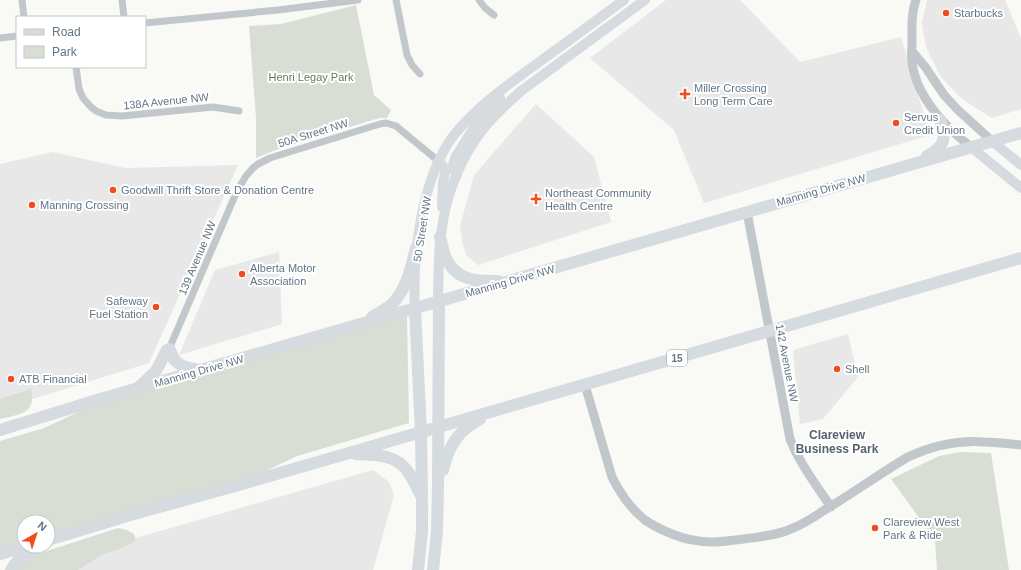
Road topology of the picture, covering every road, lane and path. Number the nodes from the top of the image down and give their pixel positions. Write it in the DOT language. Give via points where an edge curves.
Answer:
graph roads {
  1 [pos="22,0"];
  2 [pos="122,0"];
  3 [pos="358,0"];
  4 [pos="396,0"];
  5 [pos="479,0"];
  6 [pos="624,0"];
  7 [pos="645,0"];
  8 [pos="916,0"];
  9 [pos="494,15"];
  10 [pos="24,16"];
  11 [pos="124,16"];
  12 [pos="146,23"];
  13 [pos="16,36"];
  14 [pos="0,38"];
  15 [pos="912,51"];
  16 [pos="76,68"];
  17 [pos="420,74"];
  18 [pos="510,83"];
  19 [pos="239,111"];
  20 [pos="940,120"];
  21 [pos="1021,133"];
  22 [pos="992,141"];
  23 [pos="971,147"];
  24 [pos="439,161"];
  25 [pos="916,163"];
  26 [pos="1021,165"];
  27 [pos="457,175"];
  28 [pos="246,176"];
  29 [pos="1021,188"];
  30 [pos="747,212"];
  31 [pos="441,234"];
  32 [pos="416,248"];
  33 [pos="1021,258"];
  34 [pos="511,281"];
  35 [pos="439,302"];
  36 [pos="415,309"];
  37 [pos="361,324"];
  38 [pos="769,332"];
  39 [pos="169,349"];
  40 [pos="202,370"];
  41 [pos="585,385"];
  42 [pos="137,389"];
  43 [pos="495,410"];
  44 [pos="439,427"];
  45 [pos="1,430"];
  46 [pos="421,432"];
  47 [pos="1021,445"];
  48 [pos="347,454"];
  49 [pos="438,486"];
  50 [pos="422,498"];
  51 [pos="831,507"];
  52 [pos="56,539"];
  53 [pos="16,549"];
  54 [pos="0,554"];
  55 [pos="28,554"];
  56 [pos="11,570"];
  57 [pos="418,570"];
  58 [pos="433,570"];
  1 -- 10 [label="street"];
  2 -- 11 [label="street"];
  3 -- 12 [label="street"];
  4 -- 17 [label="street" via="407,55"];
  5 -- 9 [label="street"];
  6 -- 18 [label="main road, 50 Street NW"];
  7 -- 27 [label="main road, 50 Street NW" via="503,107 476,139"];
  8 -- 15 [label="street" via="913,8"];
  13 -- 14 [label="street"];
  15 -- 20 [label="street" via="913,68 919,86"];
  15 -- 22 [label="street" via="944,95"];
  16 -- 19 [label="street, 138A Avenue NW" via="81,94 100,114 122,116 213,106"];
  18 -- 24 [label="main road, 50 Street NW" via="459,128"];
  18 -- 27 [label="main road" via="468,136 454,161"];
  20 -- 23 [label="street"];
  20 -- 25 [label="main road" via="944,130 944,141 936,152"];
  21 -- 22 [label="main road, Manning Drive NW"];
  22 -- 23 [label="main road, Manning Drive NW"];
  22 -- 26 [label="main road"];
  23 -- 25 [label="main road, Manning Drive NW"];
  23 -- 29 [label="main road"];
  24 -- 27 [label="street"];
  24 -- 28 [label="street, 50A Street NW" via="399,128 392,124 380,124 276,156 258,164"];
  24 -- 31 [label="main road" via="445,173"];
  24 -- 32 [label="main road, 50 Street NW" via="429,188"];
  25 -- 30 [label="main road, Manning Drive NW"];
  27 -- 31 [label="main road, 50 Street NW" via="446,205"];
  28 -- 39 [label="street, 139 Avenue NW" via="237,191"];
  30 -- 34 [label="main road, Manning Drive NW"];
  30 -- 38 [label="street, 142 Avenue NW"];
  31 -- 34 [label="main road" via="448,262 460,274 476,280"];
  31 -- 35 [label="main road, 50 Street NW"];
  32 -- 36 [label="main road, 50 Street NW"];
  32 -- 37 [label="main road" via="401,292 392,304"];
  33 -- 38 [label="main road"];
  34 -- 35 [label="main road, Manning Drive NW"];
  35 -- 36 [label="main road, Manning Drive NW"];
  35 -- 44 [label="main road, 50 Street NW"];
  36 -- 37 [label="main road, Manning Drive NW"];
  36 -- 46 [label="main road, 50 Street NW"];
  37 -- 40 [label="main road, Manning Drive NW"];
  38 -- 41 [label="main road, 15"];
  38 -- 51 [label="street, 142 Avenue NW" via="790,439 802,464"];
  39 -- 40 [label="main road" via="178,364"];
  39 -- 42 [label="main road" via="156,371"];
  40 -- 42 [label="main road, Manning Drive NW"];
  41 -- 43 [label="main road"];
  41 -- 51 [label="street" via="612,477 620,491 643,518 662,529 693,540 722,542 780,533"];
  42 -- 45 [label="main road, Manning Drive NW"];
  43 -- 44 [label="main road"];
  43 -- 49 [label="main road" via="470,424 455,439 445,460"];
  44 -- 46 [label="main road"];
  44 -- 49 [label="main road, 50 Street NW"];
  46 -- 48 [label="main road"];
  46 -- 50 [label="main road, 50 Street NW"];
  47 -- 51 [label="street" via="970,442 929,449 903,460"];
  48 -- 50 [label="main road" via="383,456 397,461 404,467"];
  48 -- 52 [label="main road" via="134,514"];
  49 -- 58 [label="main road, 50 Street NW"];
  50 -- 57 [label="main road, 50 Street NW"];
  53 -- 54 [label="main road"];
  55 -- 56 [label="main road"];
}
